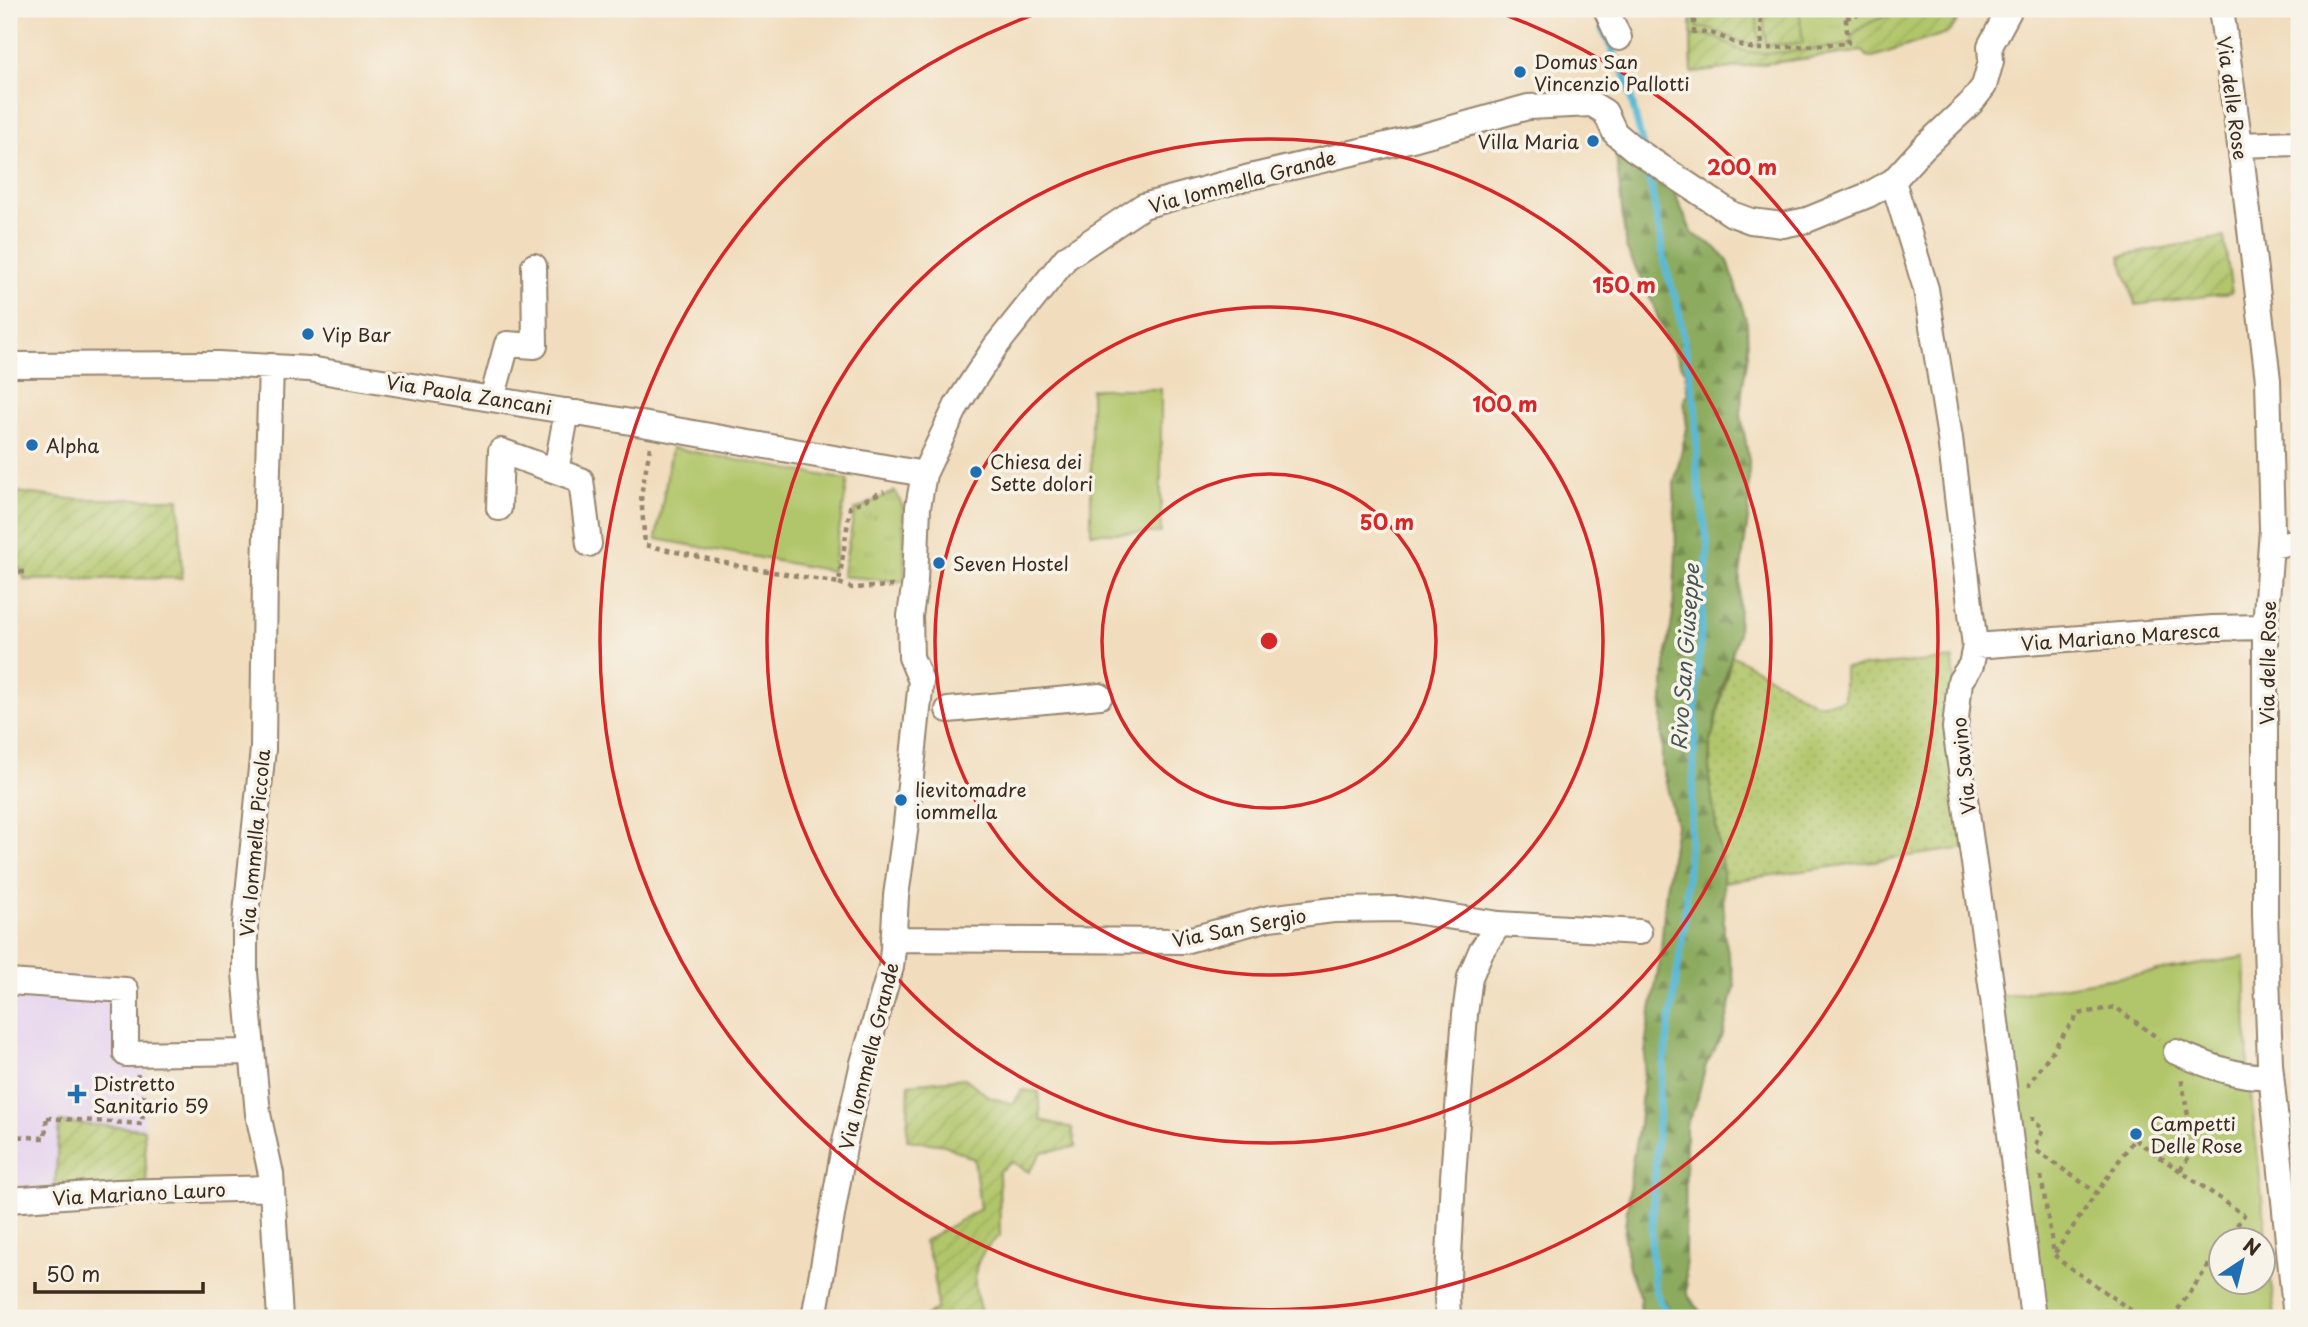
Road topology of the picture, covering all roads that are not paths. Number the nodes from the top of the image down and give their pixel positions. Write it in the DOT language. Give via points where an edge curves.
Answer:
graph roads {
  1 [pos="1606,9"];
  2 [pos="2010,9"];
  3 [pos="2221,9"];
  4 [pos="1619,38"];
  5 [pos="2299,143"];
  6 [pos="2240,145"];
  7 [pos="1893,181"];
  8 [pos="534,266"];
  9 [pos="9,365"];
  10 [pos="271,366"];
  11 [pos="492,398"];
  12 [pos="567,411"];
  13 [pos="556,471"];
  14 [pos="924,474"];
  15 [pos="499,508"];
  16 [pos="2299,541"];
  17 [pos="589,544"];
  18 [pos="2271,546"];
  19 [pos="2265,627"];
  20 [pos="1975,646"];
  21 [pos="1100,696"];
  22 [pos="932,709"];
  23 [pos="1499,924"];
  24 [pos="1639,932"];
  25 [pos="893,939"];
  26 [pos="9,982"];
  27 [pos="252,1052"];
  28 [pos="2176,1052"];
  29 [pos="2271,1076"];
  30 [pos="270,1188"];
  31 [pos="9,1200"];
  32 [pos="2293,1229"];
  33 [pos="280,1318"];
  34 [pos="814,1318"];
  35 [pos="1448,1318"];
  36 [pos="2033,1318"];
  37 [pos="2296,1318"];
  1 -- 4 [label="street"];
  2 -- 7 [label="street" via="1990,46 1991,61 1978,96"];
  3 -- 6 [label="street, Via delle Rose"];
  5 -- 6 [label="street"];
  6 -- 18 [label="street, Via delle Rose" via="2267,371"];
  7 -- 14 [label="street, Via Iommella Grande" via="1807,220 1783,225 1751,221 1683,184 1615,133 1605,112 1592,104 1528,107 1143,206 1066,258 1038,292 957,405"];
  7 -- 20 [label="street, Via Savino" via="1926,289 1950,438"];
  8 -- 11 [label="street" via="535,346 508,344"];
  9 -- 10 [label="street, Via Paola Zancani"];
  10 -- 11 [label="street, Via Paola Zancani"];
  10 -- 27 [label="street, Via Iommella Piccola" via="263,749 245,923"];
  11 -- 12 [label="street, Via Paola Zancani"];
  12 -- 13 [label="street"];
  12 -- 14 [label="street, Via Paola Zancani"];
  13 -- 15 [label="street" via="500,451"];
  13 -- 17 [label="street" via="580,480"];
  14 -- 22 [label="street, Via Iommella Grande" via="910,616 911,657"];
  16 -- 18 [label="street"];
  18 -- 19 [label="street, Via delle Rose"];
  19 -- 20 [label="street, Via Mariano Maresca"];
  19 -- 29 [label="street, Via delle Rose" via="2265,914"];
  20 -- 36 [label="street, Via Savino" via="1971,665 1960,681 1955,728"];
  21 -- 22 [label="street"];
  22 -- 25 [label="street, Via Iommella Grande"];
  23 -- 24 [label="street, Via San Sergio"];
  23 -- 25 [label="street, Via San Sergio" via="1400,909 1333,910 1269,918 1184,941"];
  23 -- 35 [label="street" via="1471,977 1465,1014"];
  25 -- 34 [label="street, Via Iommella Grande" via="891,967 844,1147"];
  26 -- 27 [label="street" via="127,990 126,1054"];
  27 -- 30 [label="street, Via Iommella Piccola"];
  28 -- 29 [label="street" via="2229,1072"];
  29 -- 32 [label="street, Via delle Rose"];
  30 -- 31 [label="street, Via Mariano Lauro"];
  30 -- 33 [label="street, Via Iommella Piccola"];
  32 -- 37 [label="street, Via delle Rose"];
}
